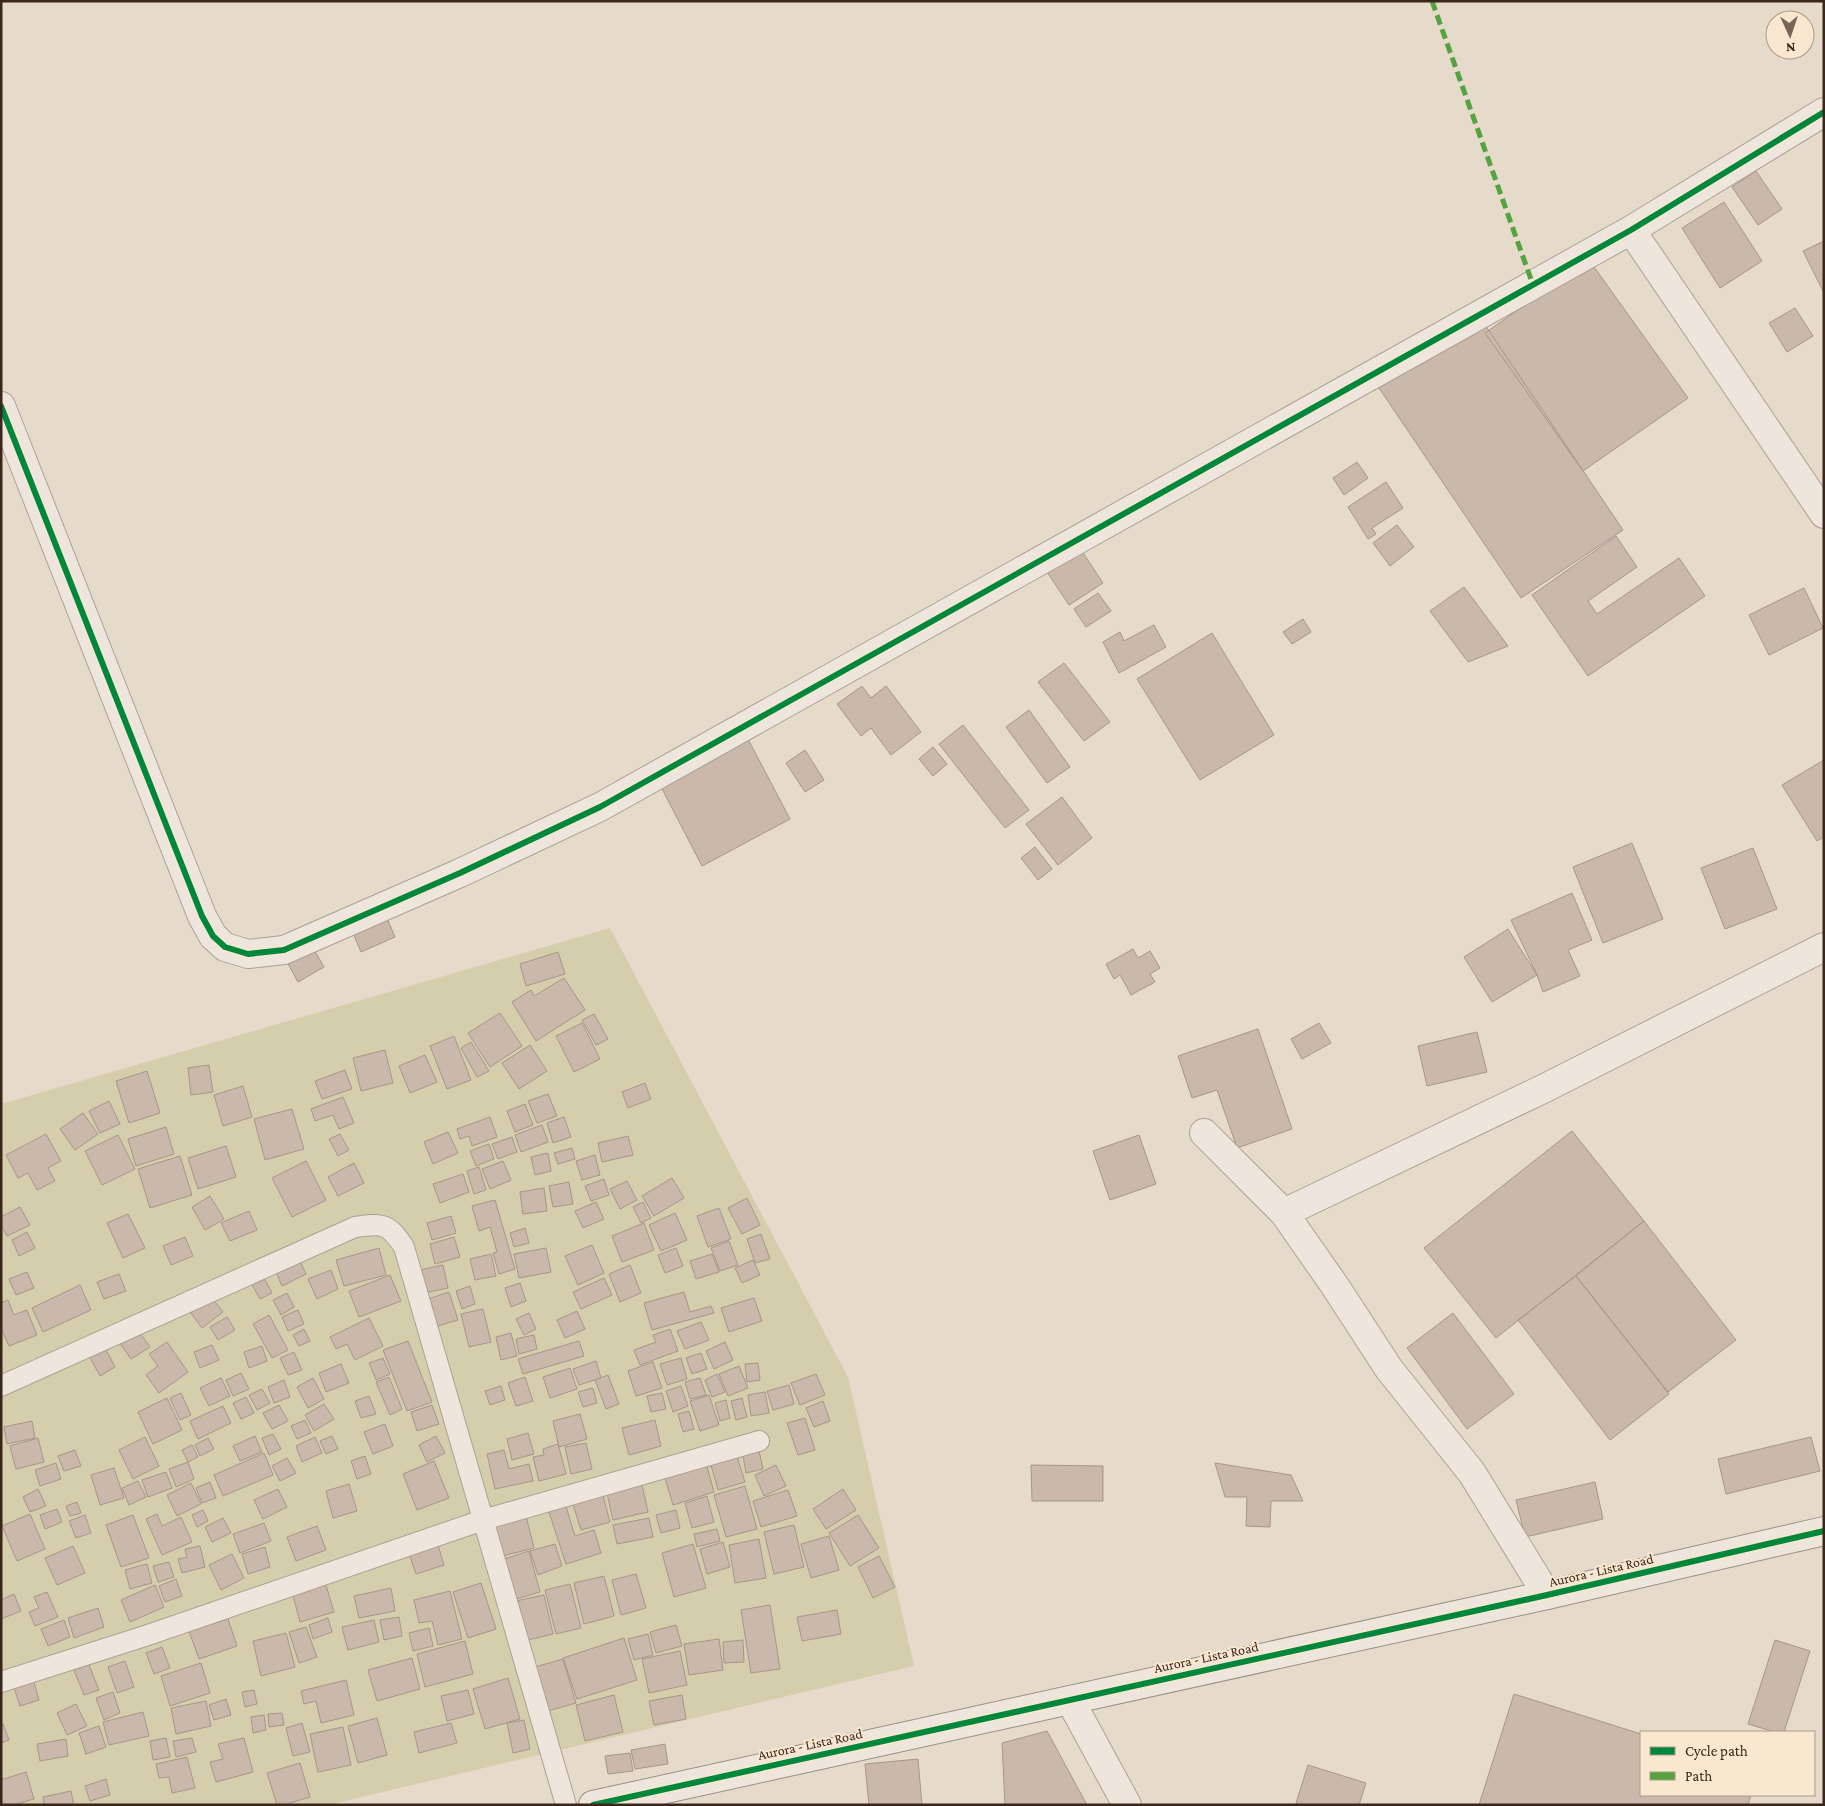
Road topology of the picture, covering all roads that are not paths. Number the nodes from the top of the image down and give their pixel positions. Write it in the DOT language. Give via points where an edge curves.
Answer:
graph roads {
  1 [pos="1824,112"];
  2 [pos="1631,230"];
  3 [pos="1,406"];
  4 [pos="1824,514"];
  5 [pos="1824,946"];
  6 [pos="1204,1133"];
  7 [pos="1284,1214"];
  8 [pos="1,1386"];
  9 [pos="759,1442"];
  10 [pos="483,1520"];
  11 [pos="1824,1531"];
  12 [pos="1548,1595"];
  13 [pos="1,1682"];
  14 [pos="1070,1700"];
  15 [pos="566,1805"];
  16 [pos="593,1805"];
  17 [pos="1127,1805"];
  1 -- 2 [label="street"];
  2 -- 3 [label="street" via="600,807 284,950 248,954 225,947 213,936 202,916"];
  2 -- 4 [label="street"];
  5 -- 7 [label="street" via="1545,1088"];
  6 -- 7 [label="street"];
  7 -- 12 [label="street" via="1336,1286 1389,1369 1472,1473"];
  8 -- 10 [label="lane" via="355,1227 376,1224 393,1230 404,1246"];
  9 -- 10 [label="lane"];
  10 -- 13 [label="lane"];
  10 -- 15 [label="lane"];
  11 -- 12 [label="street, Aurora - Lista Road"];
  12 -- 14 [label="street, Aurora - Lista Road"];
  14 -- 16 [label="street, Aurora - Lista Road"];
  14 -- 17 [label="street"];
}
